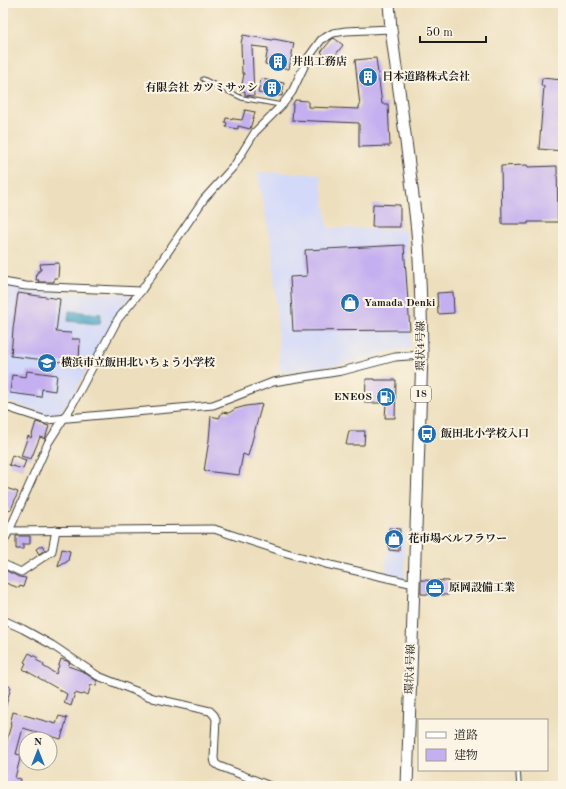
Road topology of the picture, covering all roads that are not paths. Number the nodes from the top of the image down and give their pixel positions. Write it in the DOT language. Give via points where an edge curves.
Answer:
graph roads {
  1 [pos="389,3"];
  2 [pos="391,29"];
  3 [pos="203,79"];
  4 [pos="282,105"];
  5 [pos="3,282"];
  6 [pos="141,291"];
  7 [pos="422,355"];
  8 [pos="3,406"];
  9 [pos="63,418"];
  10 [pos="6,530"];
  11 [pos="56,530"];
  12 [pos="3,543"];
  13 [pos="3,564"];
  14 [pos="414,584"];
  15 [pos="3,620"];
  16 [pos="518,771"];
  17 [pos="270,786"];
  18 [pos="407,786"];
  19 [pos="519,786"];
  1 -- 2 [label="main road, 環状4号線 / 18"];
  2 -- 4 [label="street" via="346,30 333,33 321,40"];
  2 -- 7 [label="main road, 環状4号線 / 18" via="416,222"];
  3 -- 4 [label="lane" via="242,98"];
  4 -- 6 [label="street" via="255,132 234,166 204,199"];
  5 -- 6 [label="street" via="26,286"];
  6 -- 9 [label="street" via="118,319"];
  7 -- 9 [label="street" via="395,357 342,371 273,382 213,405"];
  7 -- 14 [label="main road, 環状4号線 / 18"];
  8 -- 9 [label="street" via="46,420"];
  9 -- 10 [label="street" via="48,443"];
  10 -- 11 [label="street"];
  10 -- 12 [label="street"];
  11 -- 13 [label="street" via="52,551 21,572"];
  11 -- 14 [label="street" via="214,529 326,564"];
  14 -- 18 [label="main road, 環状4号線 / 18"];
  15 -- 17 [label="street" via="52,645 98,676 153,698 210,711 216,719 215,763"];
  16 -- 19 [label="lane"];
}
